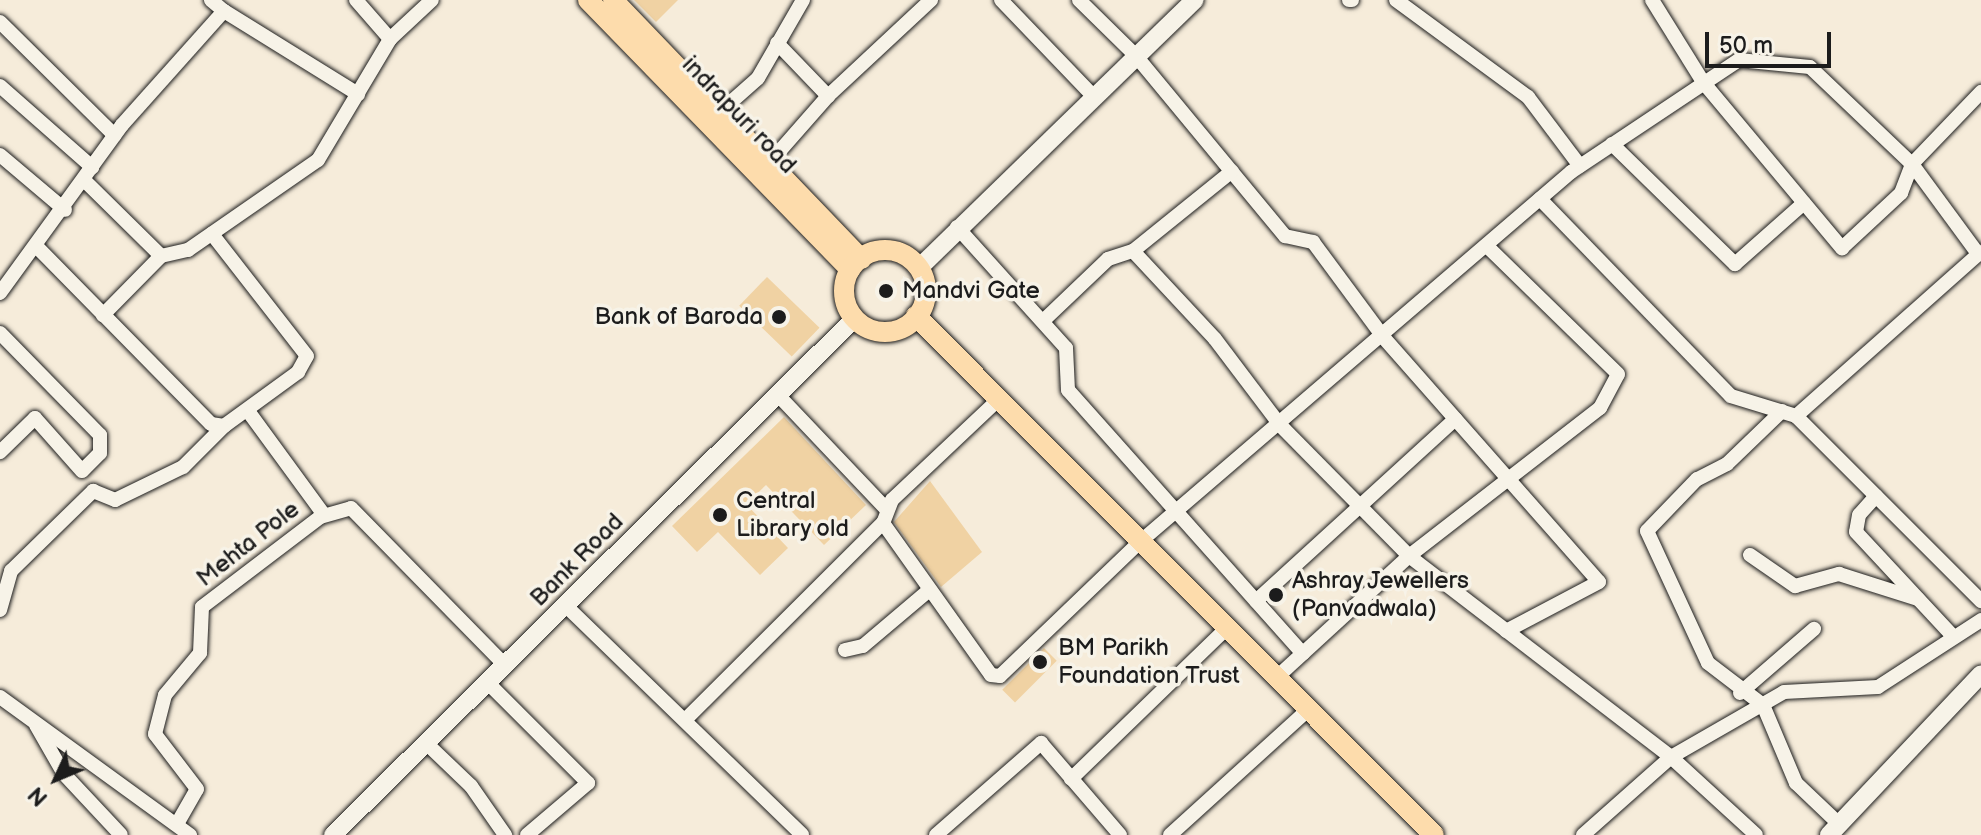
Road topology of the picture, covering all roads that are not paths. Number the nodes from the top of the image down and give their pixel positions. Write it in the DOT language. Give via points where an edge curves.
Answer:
graph roads {
  1 [pos="356,0"];
  2 [pos="432,0"];
  3 [pos="588,0"];
  4 [pos="613,0"];
  5 [pos="803,0"];
  6 [pos="931,0"];
  7 [pos="1001,0"];
  8 [pos="1079,0"];
  9 [pos="1093,0"];
  10 [pos="1195,0"];
  11 [pos="1396,0"];
  12 [pos="1652,0"];
  13 [pos="216,3"];
  14 [pos="0,22"];
  15 [pos="390,39"];
  16 [pos="777,43"];
  17 [pos="1139,53"];
  18 [pos="1703,82"];
  19 [pos="0,86"];
  20 [pos="1981,92"];
  21 [pos="358,94"];
  22 [pos="828,96"];
  23 [pos="1094,97"];
  24 [pos="716,115"];
  25 [pos="114,135"];
  26 [pos="1612,144"];
  27 [pos="0,155"];
  28 [pos="1912,164"];
  29 [pos="1580,166"];
  30 [pos="766,167"];
  31 [pos="1232,171"];
  32 [pos="88,174"];
  33 [pos="1540,199"];
  34 [pos="1804,203"];
  35 [pos="65,210"];
  36 [pos="957,227"];
  37 [pos="212,234"];
  38 [pos="1487,246"];
  39 [pos="39,249"];
  40 [pos="1133,251"];
  41 [pos="1980,253"];
  42 [pos="161,256"];
  43 [pos="856,264"];
  44 [pos="920,267"];
  45 [pos="0,293"];
  46 [pos="103,315"];
  47 [pos="916,316"];
  48 [pos="854,319"];
  49 [pos="1043,321"];
  50 [pos="0,333"];
  51 [pos="1384,338"];
  52 [pos="778,395"];
  53 [pos="999,399"];
  54 [pos="248,411"];
  55 [pos="1789,414"];
  56 [pos="1455,419"];
  57 [pos="1280,425"];
  58 [pos="224,426"];
  59 [pos="0,452"];
  60 [pos="1512,483"];
  61 [pos="1876,496"];
  62 [pos="1360,507"];
  63 [pos="1176,512"];
  64 [pos="324,515"];
  65 [pos="885,516"];
  66 [pos="1141,541"];
  67 [pos="1750,555"];
  68 [pos="1409,556"];
  69 [pos="928,591"];
  70 [pos="1918,599"];
  71 [pos="1256,601"];
  72 [pos="1981,601"];
  73 [pos="565,605"];
  74 [pos="0,610"];
  75 [pos="1981,620"];
  76 [pos="1227,628"];
  77 [pos="1814,629"];
  78 [pos="1506,631"];
  79 [pos="1950,633"];
  80 [pos="845,650"];
  81 [pos="1303,654"];
  82 [pos="505,665"];
  83 [pos="1981,674"];
  84 [pos="1276,678"];
  85 [pos="487,682"];
  86 [pos="1740,693"];
  87 [pos="0,697"];
  88 [pos="1763,705"];
  89 [pos="1308,710"];
  90 [pos="686,719"];
  91 [pos="34,721"];
  92 [pos="426,743"];
  93 [pos="1671,757"];
  94 [pos="1071,779"];
  95 [pos="177,824"];
  96 [pos="1834,829"];
  97 [pos="1432,834"];
  98 [pos="121,835"];
  99 [pos="190,835"];
  100 [pos="333,835"];
  101 [pos="505,835"];
  102 [pos="527,835"];
  103 [pos="802,835"];
  104 [pos="936,835"];
  105 [pos="1120,835"];
  106 [pos="1170,835"];
  107 [pos="1583,835"];
  108 [pos="1756,835"];
  1 -- 15 [label="street"];
  2 -- 15 [label="street"];
  3 -- 24 [label="main road, indrapuri road"];
  4 -- 24 [label="main road"];
  5 -- 16 [label="street"];
  6 -- 22 [label="street"];
  7 -- 23 [label="street"];
  8 -- 17 [label="street"];
  9 -- 17 [label="street"];
  10 -- 17 [label="main road"];
  11 -- 29 [label="street" via="1528,97"];
  12 -- 18 [label="street"];
  13 -- 21 [label="street"];
  13 -- 25 [label="street"];
  14 -- 25 [label="street"];
  15 -- 21 [label="street"];
  16 -- 22 [label="street"];
  16 -- 24 [label="street" via="758,78"];
  17 -- 23 [label="main road"];
  17 -- 31 [label="street"];
  18 -- 26 [label="street"];
  18 -- 28 [label="street" via="1739,60 1810,67"];
  18 -- 34 [label="street"];
  19 -- 32 [label="street"];
  20 -- 28 [label="street"];
  21 -- 37 [label="street" via="318,160"];
  22 -- 30 [label="street"];
  23 -- 36 [label="main road"];
  24 -- 30 [label="main road, indrapuri road"];
  25 -- 32 [label="street"];
  26 -- 29 [label="street"];
  26 -- 34 [label="street" via="1735,264"];
  27 -- 35 [label="street"];
  28 -- 34 [label="street" via="1901,193 1842,248"];
  28 -- 41 [label="street"];
  29 -- 33 [label="street"];
  30 -- 43 [label="main road, indrapuri road"];
  31 -- 40 [label="street"];
  31 -- 51 [label="street" via="1285,236 1313,242"];
  32 -- 35 [label="street"];
  32 -- 42 [label="street"];
  33 -- 38 [label="street"];
  33 -- 55 [label="street" via="1731,396"];
  35 -- 39 [label="street"];
  36 -- 44 [label="main road"];
  36 -- 49 [label="street"];
  37 -- 42 [label="street"];
  37 -- 54 [label="street" via="306,347 298,372"];
  38 -- 51 [label="street"];
  38 -- 60 [label="street" via="1618,374 1600,408"];
  39 -- 45 [label="street"];
  39 -- 46 [label="street"];
  40 -- 49 [label="street" via="1108,259"];
  40 -- 57 [label="street" via="1215,339"];
  41 -- 55 [label="street"];
  42 -- 46 [label="street"];
  43 -- 44 [label="main road" via="891,249"];
  43 -- 48 [label="main road" via="844,294"];
  44 -- 47 [label="main road" via="928,288"];
  46 -- 58 [label="street" via="211,424"];
  47 -- 48 [label="main road" via="890,332"];
  47 -- 53 [label="main road"];
  48 -- 52 [label="main road, Bank Road"];
  49 -- 63 [label="street" via="1066,348 1068,390"];
  50 -- 59 [label="street" via="100,435 100,453 82,471 35,418"];
  51 -- 56 [label="street"];
  51 -- 57 [label="street"];
  52 -- 65 [label="street"];
  52 -- 73 [label="main road, Bank Road"];
  53 -- 65 [label="street"];
  53 -- 66 [label="main road"];
  54 -- 58 [label="street"];
  54 -- 64 [label="street"];
  55 -- 61 [label="street"];
  55 -- 86 [label="street" via="1647,531 1708,663"];
  56 -- 60 [label="street"];
  56 -- 62 [label="street"];
  57 -- 62 [label="street"];
  57 -- 63 [label="street"];
  58 -- 74 [label="street" via="183,467 115,500 93,491 11,571"];
  60 -- 68 [label="street"];
  60 -- 78 [label="street" via="1599,582"];
  61 -- 70 [label="street" via="1859,515 1856,532"];
  61 -- 72 [label="street"];
  62 -- 68 [label="street"];
  62 -- 71 [label="street"];
  63 -- 66 [label="street"];
  63 -- 71 [label="street"];
  64 -- 82 [label="street, Mehta Pole" via="351,508"];
  64 -- 95 [label="street, Mehta Pole" via="202,607 200,653 165,695 155,734 197,789"];
  65 -- 69 [label="street"];
  65 -- 90 [label="street"];
  66 -- 69 [label="street" via="1000,676 991,675"];
  66 -- 76 [label="main road"];
  67 -- 70 [label="street" via="1795,586 1839,574"];
  68 -- 78 [label="street"];
  68 -- 81 [label="street"];
  69 -- 80 [label="street" via="863,646"];
  70 -- 79 [label="street"];
  71 -- 81 [label="street"];
  73 -- 82 [label="main road, Bank Road"];
  73 -- 90 [label="street"];
  75 -- 79 [label="street"];
  76 -- 84 [label="main road"];
  76 -- 94 [label="street"];
  77 -- 86 [label="street"];
  78 -- 93 [label="street"];
  79 -- 88 [label="street" via="1878,687 1784,692"];
  81 -- 84 [label="street"];
  82 -- 85 [label="main road, Bank Road"];
  83 -- 96 [label="main road"];
  84 -- 89 [label="main road"];
  85 -- 92 [label="main road, Bank Road"];
  85 -- 102 [label="street" via="588,783"];
  86 -- 88 [label="street"];
  87 -- 91 [label="street"];
  88 -- 93 [label="street"];
  88 -- 96 [label="street" via="1796,783"];
  89 -- 97 [label="main road"];
  89 -- 106 [label="street"];
  90 -- 103 [label="street"];
  91 -- 95 [label="street"];
  91 -- 98 [label="street" via="64,774"];
  92 -- 100 [label="main road, Bank Road"];
  92 -- 101 [label="street" via="471,786"];
  93 -- 107 [label="street"];
  93 -- 108 [label="street"];
  94 -- 104 [label="street" via="1041,743 1032,745"];
  94 -- 105 [label="street"];
  95 -- 99 [label="street"];
}
